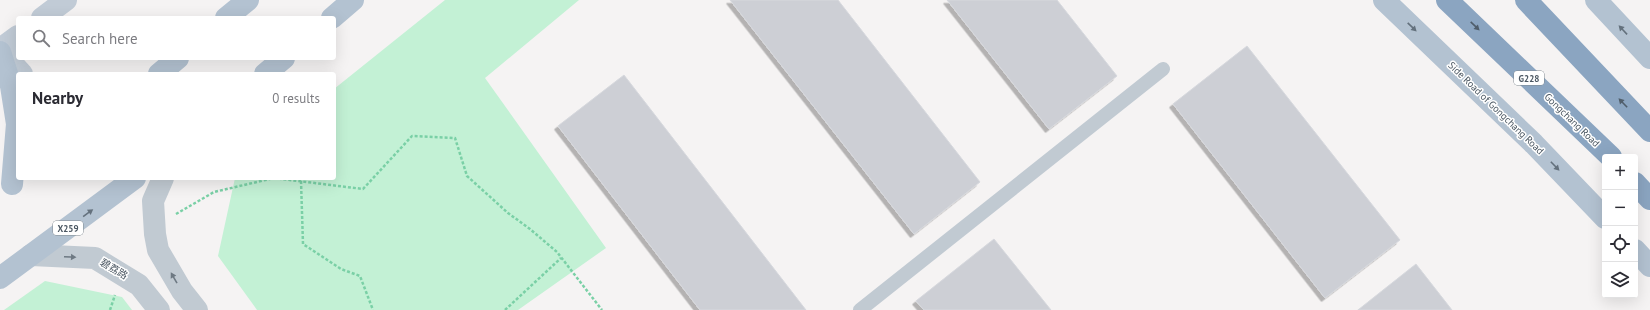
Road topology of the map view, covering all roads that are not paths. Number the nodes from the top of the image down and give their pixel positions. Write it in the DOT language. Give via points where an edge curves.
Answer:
graph roads {
  1 [pos="66,0"];
  2 [pos="248,0"];
  3 [pos="353,0"];
  4 [pos="1384,0"];
  5 [pos="1447,0"];
  6 [pos="1526,0"];
  7 [pos="1596,0"];
  8 [pos="45,16"];
  9 [pos="228,16"];
  10 [pos="334,16"];
  11 [pos="16,38"];
  12 [pos="0,50"];
  13 [pos="1650,58"];
  14 [pos="176,60"];
  15 [pos="282,60"];
  16 [pos="1163,69"];
  17 [pos="20,72"];
  18 [pos="161,72"];
  19 [pos="267,72"];
  20 [pos="1650,131"];
  21 [pos="1608,154"];
  22 [pos="132,180"];
  23 [pos="162,180"];
  24 [pos="11,185"];
  25 [pos="1638,186"];
  26 [pos="1650,199"];
  27 [pos="1602,215"];
  28 [pos="1638,253"];
  29 [pos="31,255"];
  30 [pos="1650,266"];
  31 [pos="0,278"];
  32 [pos="159,310"];
  33 [pos="197,310"];
  34 [pos="860,310"];
  1 -- 8 [label="street"];
  2 -- 9 [label="main road"];
  3 -- 10 [label="main road"];
  4 -- 27 [label="main road, Side Road of Gongchang Road, one-way" via="1534,144"];
  5 -- 21 [label="highway, Gongchang Road / G228, one-way"];
  20 -- 6 [label="highway, one-way"];
  13 -- 7 [label="main road, one-way"];
  11 -- 12 [label="street"];
  12 -- 17 [label="street"];
  12 -- 24 [label="main road" via="10,86 16,124"];
  14 -- 18 [label="main road"];
  15 -- 19 [label="main road"];
  16 -- 34 [label="lane"];
  29 -- 22 [label="main road, X259, one-way"];
  33 -- 23 [label="street, one-way" via="182,291 158,250 153,201"];
  25 -- 26 [label="highway"];
  28 -- 30 [label="main road"];
  29 -- 31 [label="main road, X259"];
  29 -- 32 [label="street, 碧荔路, one-way" via="95,258 140,285"];
}
